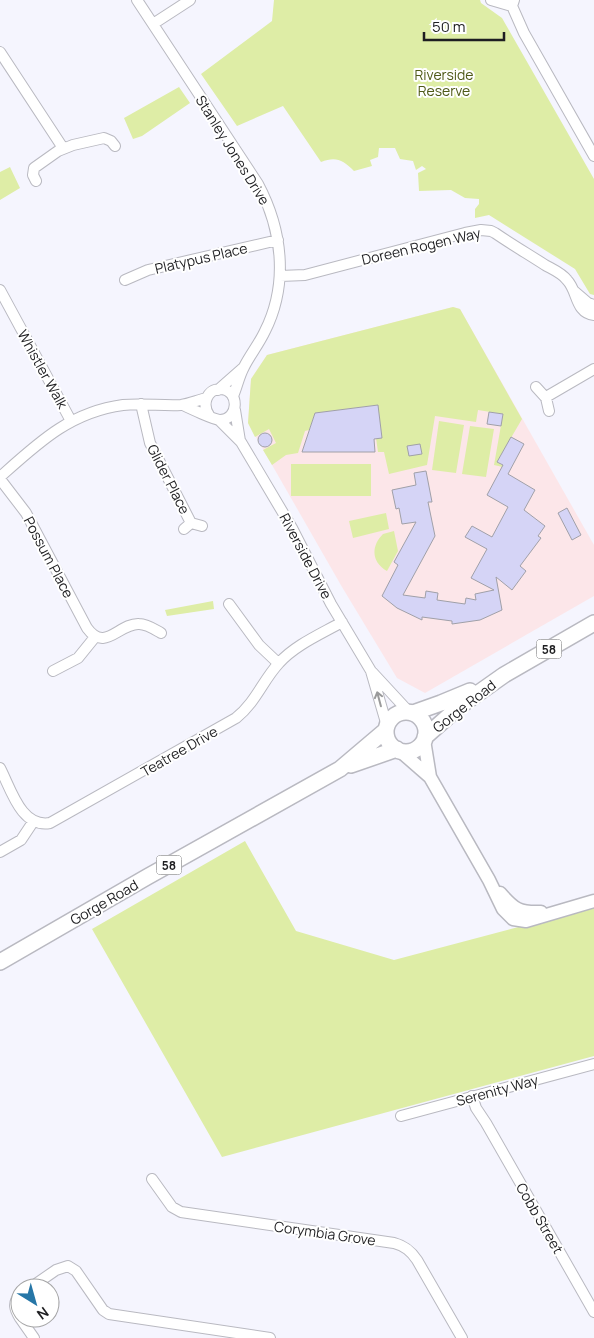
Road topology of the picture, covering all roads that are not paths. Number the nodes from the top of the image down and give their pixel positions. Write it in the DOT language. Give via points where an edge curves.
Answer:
graph roads {
  1 [pos="137,0"];
  2 [pos="190,0"];
  3 [pos="491,0"];
  4 [pos="513,3"];
  5 [pos="153,24"];
  6 [pos="0,52"];
  7 [pos="115,146"];
  8 [pos="63,148"];
  9 [pos="594,156"];
  10 [pos="36,181"];
  11 [pos="278,240"];
  12 [pos="280,276"];
  13 [pos="125,280"];
  14 [pos="0,290"];
  15 [pos="594,308"];
  16 [pos="244,368"];
  17 [pos="594,369"];
  18 [pos="536,388"];
  19 [pos="218,390"];
  20 [pos="233,396"];
  21 [pos="546,397"];
  22 [pos="206,398"];
  23 [pos="141,404"];
  24 [pos="183,405"];
  25 [pos="234,410"];
  26 [pos="549,411"];
  27 [pos="209,415"];
  28 [pos="219,420"];
  29 [pos="71,421"];
  30 [pos="240,442"];
  31 [pos="0,478"];
  32 [pos="202,526"];
  33 [pos="229,604"];
  34 [pos="342,622"];
  35 [pos="594,623"];
  36 [pos="161,633"];
  37 [pos="95,637"];
  38 [pos="278,663"];
  39 [pos="53,671"];
  40 [pos="371,671"];
  41 [pos="504,675"];
  42 [pos="411,713"];
  43 [pos="386,728"];
  44 [pos="424,738"];
  45 [pos="398,750"];
  46 [pos="0,768"];
  47 [pos="340,769"];
  48 [pos="430,777"];
  49 [pos="33,822"];
  50 [pos="0,852"];
  51 [pos="594,901"];
  52 [pos="0,962"];
  53 [pos="594,1064"];
  54 [pos="476,1095"];
  55 [pos="401,1116"];
  56 [pos="152,1179"];
  57 [pos="44,1278"];
  58 [pos="594,1312"];
  59 [pos="221,1334"];
  60 [pos="270,1338"];
  61 [pos="462,1338"];
  1 -- 5 [label="street, Stanley Jones Drive"];
  2 -- 5 [label="street"];
  3 -- 4 [label="street"];
  4 -- 9 [label="street" via="524,33"];
  5 -- 11 [label="street, Stanley Jones Drive" via="258,184 270,210"];
  6 -- 8 [label="street"];
  7 -- 8 [label="street" via="104,138"];
  8 -- 10 [label="street" via="34,168"];
  11 -- 12 [label="street, Stanley Jones Drive"];
  11 -- 13 [label="street, Platypus Place" via="148,270"];
  12 -- 15 [label="street, Doreen Rogen Way" via="305,275 487,230 566,278 581,309 587,314"];
  12 -- 16 [label="street, Stanley Jones Drive" via="271,316"];
  14 -- 29 [label="street, Whistler Walk"];
  16 -- 19 [label="street, Stanley Jones Drive"];
  16 -- 20 [label="street, Stanley Jones Drive"];
  17 -- 21 [label="street"];
  18 -- 21 [label="street"];
  19 -- 20 [label="street"];
  19 -- 22 [label="street"];
  20 -- 25 [label="street"];
  21 -- 26 [label="street"];
  22 -- 24 [label="street"];
  22 -- 27 [label="street" via="205,407"];
  23 -- 24 [label="street"];
  23 -- 29 [label="street" via="105,409"];
  23 -- 32 [label="street, Glider Place" via="150,443 188,526"];
  24 -- 27 [label="street"];
  25 -- 28 [label="street"];
  25 -- 30 [label="street, Riverside Drive"];
  27 -- 28 [label="street"];
  28 -- 30 [label="street, Riverside Drive"];
  29 -- 31 [label="street" via="44,438"];
  30 -- 34 [label="street, Riverside Drive" via="292,528"];
  31 -- 37 [label="street, Possum Place" via="23,507 87,628"];
  33 -- 38 [label="street" via="259,646"];
  34 -- 38 [label="street, Teatree Drive"];
  34 -- 40 [label="street, Riverside Drive"];
  35 -- 41 [label="main road, Gorge Road / 58"];
  36 -- 37 [label="street" via="147,625 137,624 107,637"];
  37 -- 39 [label="street" via="78,662"];
  38 -- 49 [label="street, Teatree Drive" via="250,705 236,718 54,822"];
  40 -- 42 [label="street, Riverside Drive"];
  43 -- 40 [label="street, Riverside Drive, one-way"];
  41 -- 42 [label="main road, Gorge Road / 58" via="441,704"];
  41 -- 44 [label="main road, Gorge Road / 58" via="460,706"];
  42 -- 43 [label="main road, 58" via="393,717"];
  42 -- 44 [label="main road" via="425,725"];
  43 -- 45 [label="main road" via="390,743"];
  43 -- 47 [label="main road, Gorge Road / 58"];
  44 -- 45 [label="main road, 58" via="416,749"];
  44 -- 48 [label="street"];
  45 -- 47 [label="main road, Gorge Road / 58"];
  45 -- 48 [label="street"];
  46 -- 49 [label="street" via="21,809"];
  47 -- 52 [label="main road, Gorge Road / 58"];
  48 -- 51 [label="street" via="489,880 512,912 556,911"];
  49 -- 50 [label="street" via="21,840"];
  53 -- 54 [label="street, Serenity Way"];
  54 -- 55 [label="street, Serenity Way"];
  54 -- 58 [label="street, Cobb Street" via="486,1123"];
  56 -- 61 [label="street, Corymbia Grove" via="172,1207 181,1212 404,1246 418,1260"];
  57 -- 59 [label="street" via="68,1266 76,1271 109,1314"];
  59 -- 60 [label="street"];
}
